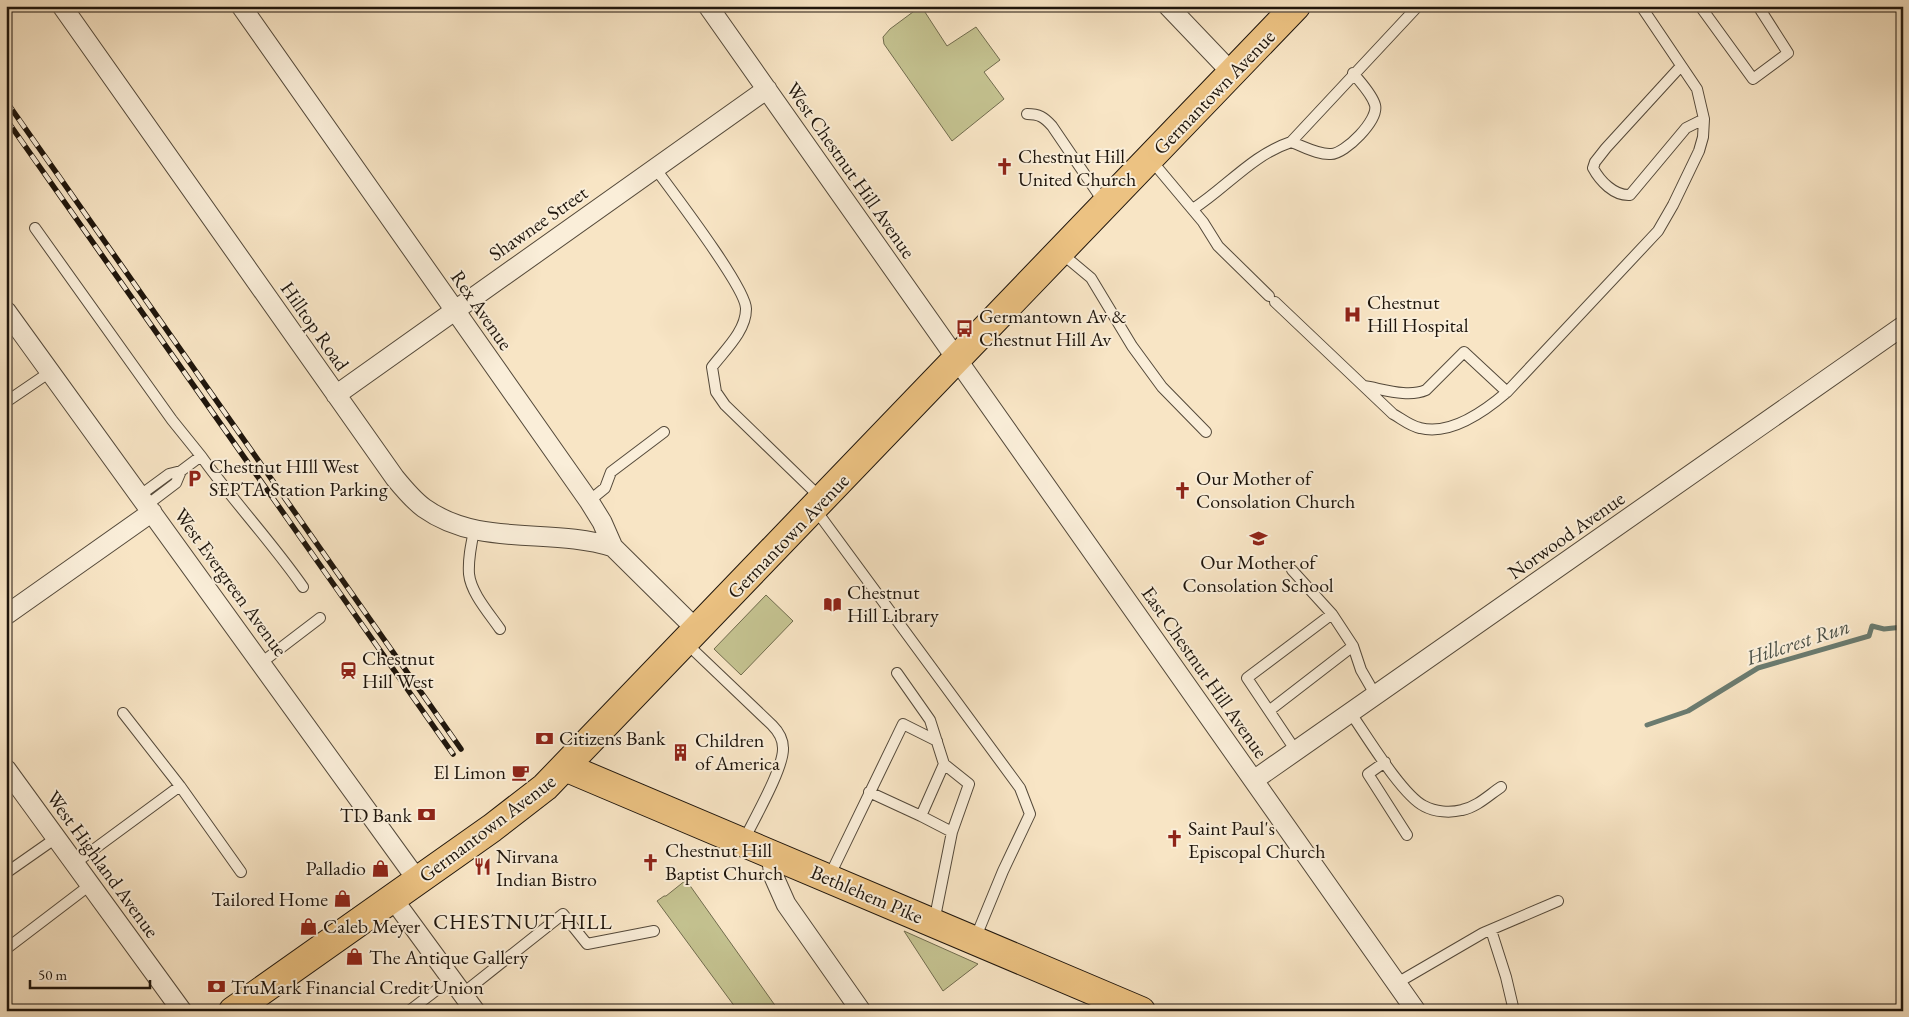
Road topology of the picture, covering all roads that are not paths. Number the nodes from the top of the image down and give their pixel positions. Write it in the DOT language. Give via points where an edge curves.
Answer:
graph roads {
  1 [pos="62,6"];
  2 [pos="241,6"];
  3 [pos="708,6"];
  4 [pos="1168,6"];
  5 [pos="1296,6"];
  6 [pos="1418,6"];
  7 [pos="1641,6"];
  8 [pos="1700,6"];
  9 [pos="1758,6"];
  10 [pos="1681,66"];
  11 [pos="1232,73"];
  12 [pos="1353,73"];
  13 [pos="767,89"];
  14 [pos="1027,114"];
  15 [pos="1704,119"];
  16 [pos="1291,142"];
  17 [pos="1150,159"];
  18 [pos="655,168"];
  19 [pos="1105,205"];
  20 [pos="1193,209"];
  21 [pos="35,228"];
  22 [pos="1060,252"];
  23 [pos="454,310"];
  24 [pos="6,311"];
  25 [pos="1903,326"];
  26 [pos="957,359"];
  27 [pos="50,372"];
  28 [pos="1364,386"];
  29 [pos="1507,392"];
  30 [pos="336,395"];
  31 [pos="6,402"];
  32 [pos="664,432"];
  33 [pos="1206,432"];
  34 [pos="201,456"];
  35 [pos="589,501"];
  36 [pos="146,504"];
  37 [pos="819,504"];
  38 [pos="474,531"];
  39 [pos="613,547"];
  40 [pos="1292,570"];
  41 [pos="302,587"];
  42 [pos="1332,614"];
  43 [pos="6,615"];
  44 [pos="320,618"];
  45 [pos="500,629"];
  46 [pos="691,636"];
  47 [pos="1353,646"];
  48 [pos="261,663"];
  49 [pos="897,673"];
  50 [pos="1376,696"];
  51 [pos="1270,710"];
  52 [pos="1350,712"];
  53 [pos="123,713"];
  54 [pos="937,741"];
  55 [pos="1296,751"];
  56 [pos="1385,762"];
  57 [pos="944,764"];
  58 [pos="565,767"];
  59 [pos="6,769"];
  60 [pos="1254,780"];
  61 [pos="180,786"];
  62 [pos="1501,787"];
  63 [pos="869,792"];
  64 [pos="921,816"];
  65 [pos="952,832"];
  66 [pos="1407,835"];
  67 [pos="56,838"];
  68 [pos="743,842"];
  69 [pos="772,853"];
  70 [pos="74,864"];
  71 [pos="241,872"];
  72 [pos="6,873"];
  73 [pos="829,877"];
  74 [pos="418,881"];
  75 [pos="90,885"];
  76 [pos="393,899"];
  77 [pos="1558,901"];
  78 [pos="934,922"];
  79 [pos="1491,930"];
  80 [pos="654,931"];
  81 [pos="975,940"];
  82 [pos="6,949"];
  83 [pos="1397,984"];
  84 [pos="457,987"];
  85 [pos="182,1011"];
  86 [pos="233,1011"];
  87 [pos="408,1011"];
  88 [pos="475,1011"];
  89 [pos="861,1011"];
  90 [pos="1141,1011"];
  91 [pos="1416,1011"];
  92 [pos="1514,1011"];
  1 -- 30 [label="street, Hilltop Road"];
  2 -- 23 [label="street, Rex Avenue"];
  3 -- 13 [label="street, West Chestnut Hill Avenue"];
  4 -- 11 [label="street"];
  5 -- 11 [label="main road, Germantown Avenue"];
  6 -- 12 [label="lane"];
  7 -- 10 [label="lane"];
  8 -- 9 [label="lane" via="1753,79 1788,53"];
  10 -- 15 [label="lane" via="1697,89"];
  10 -- 15 [label="lane" via="1606,148 1593,168 1617,194 1630,195 1686,128"];
  11 -- 17 [label="main road, Germantown Avenue"];
  12 -- 16 [label="lane"];
  12 -- 16 [label="lane" via="1376,106 1370,123 1343,151 1334,155"];
  13 -- 18 [label="street, Shawnee Street"];
  13 -- 26 [label="street, West Chestnut Hill Avenue"];
  14 -- 19 [label="lane" via="1037,114 1052,126"];
  15 -- 29 [label="lane" via="1699,151 1658,231"];
  16 -- 20 [label="lane" via="1259,157"];
  17 -- 19 [label="main road, Germantown Avenue"];
  17 -- 20 [label="lane"];
  18 -- 23 [label="street, Shawnee Street"];
  18 -- 37 [label="lane" via="729,271 747,307 743,325 712,367 716,392"];
  19 -- 22 [label="main road, Germantown Avenue"];
  20 -- 28 [label="lane" via="1218,246"];
  21 -- 34 [label="lane"];
  22 -- 26 [label="main road, Germantown Avenue"];
  22 -- 33 [label="lane" via="1091,278 1132,346 1162,387"];
  23 -- 30 [label="street, Shawnee Street"];
  23 -- 35 [label="street, Rex Avenue"];
  24 -- 27 [label="street, West Evergreen Avenue"];
  25 -- 50 [label="street, Norwood Avenue"];
  26 -- 37 [label="main road, Germantown Avenue"];
  26 -- 60 [label="street, East Chestnut Hill Avenue"];
  27 -- 31 [label="lane"];
  27 -- 36 [label="street, West Evergreen Avenue"];
  28 -- 29 [label="lane" via="1393,414 1422,429 1447,427 1472,417"];
  28 -- 29 [label="lane" via="1420,393 1464,352"];
  30 -- 38 [label="street, Hilltop Road" via="409,494 447,522"];
  32 -- 35 [label="lane" via="611,472 605,488"];
  34 -- 36 [label="lane" via="181,471 176,483"];
  34 -- 41 [label="lane" via="279,553"];
  35 -- 39 [label="street, Rex Avenue"];
  36 -- 43 [label="street"];
  36 -- 48 [label="street, West Evergreen Avenue"];
  37 -- 46 [label="main road, Germantown Avenue"];
  37 -- 81 [label="lane" via="1020,788 1030,814"];
  38 -- 39 [label="street, Hilltop Road" via="591,541"];
  38 -- 45 [label="lane" via="469,576 473,588"];
  39 -- 46 [label="street, Rex Avenue"];
  40 -- 42 [label="lane"];
  42 -- 47 [label="lane"];
  42 -- 51 [label="lane" via="1247,678"];
  44 -- 48 [label="lane"];
  46 -- 58 [label="main road, Germantown Avenue"];
  46 -- 68 [label="lane" via="782,739 784,747 780,766"];
  47 -- 50 [label="lane" via="1361,670"];
  47 -- 51 [label="lane"];
  48 -- 74 [label="street, West Evergreen Avenue"];
  49 -- 54 [label="lane" via="930,720"];
  50 -- 52 [label="street, Norwood Avenue"];
  51 -- 55 [label="lane"];
  52 -- 55 [label="street, Norwood Avenue"];
  52 -- 56 [label="lane"];
  53 -- 61 [label="lane"];
  54 -- 57 [label="lane"];
  54 -- 63 [label="lane" via="903,724"];
  55 -- 60 [label="street, Norwood Avenue"];
  56 -- 62 [label="lane" via="1413,799 1436,810 1463,810"];
  56 -- 66 [label="lane" via="1368,774"];
  57 -- 64 [label="lane"];
  57 -- 65 [label="lane" via="969,784"];
  58 -- 68 [label="main road, Bethlehem Pike"];
  58 -- 74 [label="main road, Germantown Avenue" via="525,804"];
  59 -- 67 [label="street, West Highland Avenue"];
  60 -- 83 [label="street, East Chestnut Hill Avenue"];
  61 -- 70 [label="lane"];
  61 -- 71 [label="lane"];
  63 -- 64 [label="lane"];
  63 -- 73 [label="lane"];
  64 -- 65 [label="lane"];
  65 -- 78 [label="lane"];
  67 -- 70 [label="street, West Highland Avenue"];
  67 -- 72 [label="lane"];
  68 -- 69 [label="main road, Bethlehem Pike"];
  69 -- 73 [label="main road, Bethlehem Pike"];
  69 -- 89 [label="street" via="774,877 786,904"];
  70 -- 75 [label="street, West Highland Avenue"];
  73 -- 78 [label="main road, Bethlehem Pike"];
  74 -- 76 [label="main road, Germantown Avenue"];
  75 -- 82 [label="lane"];
  75 -- 85 [label="street, West Highland Avenue"];
  76 -- 84 [label="street"];
  76 -- 86 [label="main road, Germantown Avenue"];
  77 -- 79 [label="lane"];
  78 -- 81 [label="main road, Bethlehem Pike"];
  79 -- 83 [label="lane"];
  79 -- 92 [label="lane"];
  80 -- 84 [label="lane" via="587,944 563,914"];
  81 -- 90 [label="main road, Bethlehem Pike"];
  83 -- 91 [label="street, East Chestnut Hill Avenue"];
  84 -- 87 [label="lane"];
  84 -- 88 [label="street"];
}
